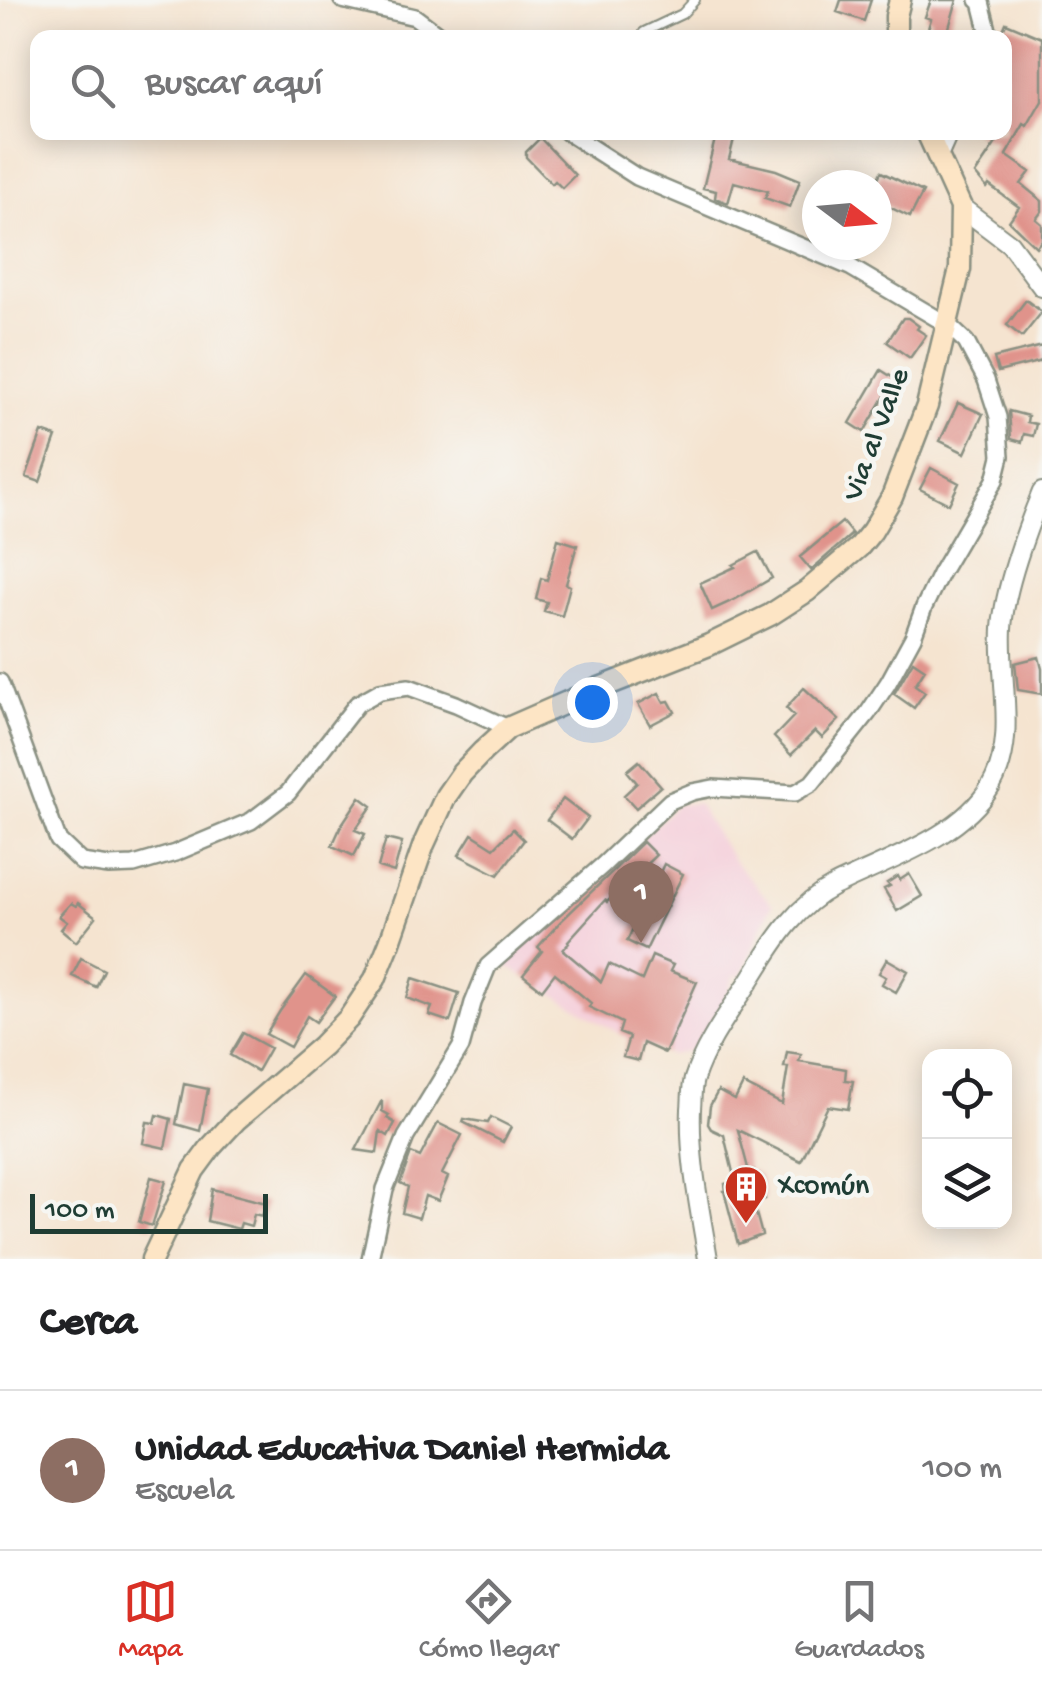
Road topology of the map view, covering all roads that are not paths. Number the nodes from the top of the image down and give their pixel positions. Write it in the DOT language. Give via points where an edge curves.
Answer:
graph roads {
  1 [pos="342,0"];
  2 [pos="695,0"];
  3 [pos="900,0"];
  4 [pos="978,0"];
  5 [pos="432,30"];
  6 [pos="648,30"];
  7 [pos="896,30"];
  8 [pos="989,30"];
  9 [pos="579,140"];
  10 [pos="931,140"];
  11 [pos="946,140"];
  12 [pos="939,157"];
  13 [pos="961,207"];
  14 [pos="1042,287"];
  15 [pos="948,325"];
  16 [pos="1042,492"];
  17 [pos="0,682"];
  18 [pos="508,728"];
  19 [pos="152,1259"];
  20 [pos="370,1259"];
  21 [pos="708,1259"];
  1 -- 5 [label="street" via="415,17"];
  2 -- 6 [label="lane"];
  3 -- 7 [label="main road"];
  4 -- 8 [label="street"];
  9 -- 15 [label="street" via="636,177 850,268"];
  10 -- 12 [label="main road, Via al Valle"];
  11 -- 12 [label="street"];
  12 -- 13 [label="main road, Via al Valle"];
  13 -- 14 [label="street" via="1010,244"];
  13 -- 15 [label="main road, Via al Valle" via="960,270"];
  15 -- 18 [label="main road, Via al Valle" via="927,406 892,497 858,547 770,615"];
  15 -- 20 [label="street" via="966,342 986,380 1001,456 995,480 888,683 812,783 795,793 713,788 670,801 488,966 461,1046 390,1175"];
  16 -- 21 [label="street" via="1005,602 1006,726 991,786 968,816 943,833 828,888 798,911 704,1053 692,1084 690,1144"];
  17 -- 18 [label="street" via="58,840 81,862 109,866 175,853 250,821 288,793 357,704 380,691 410,686"];
  18 -- 19 [label="main road" via="446,796 375,979 349,1018 211,1147"];
}
